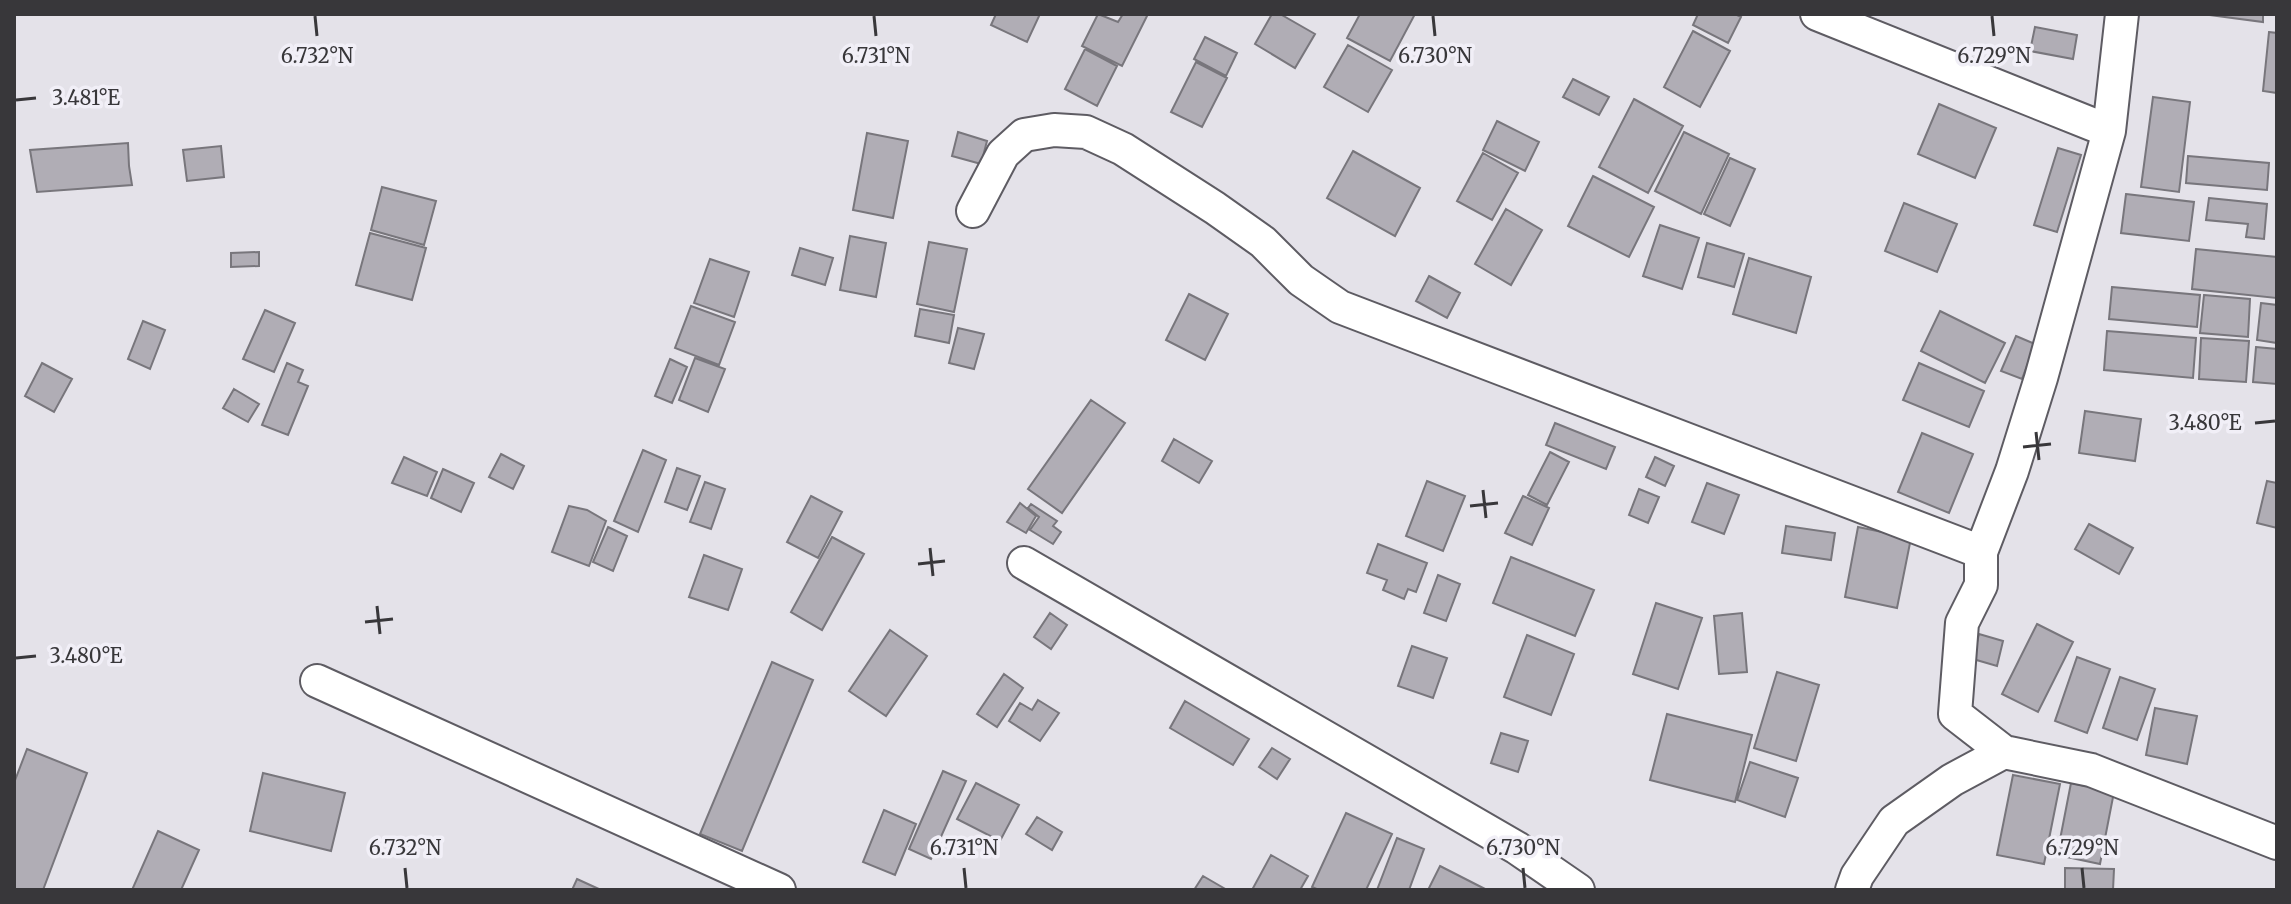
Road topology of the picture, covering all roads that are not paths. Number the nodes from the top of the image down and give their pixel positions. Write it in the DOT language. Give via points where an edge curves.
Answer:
graph roads {
  1 [pos="1817,14"];
  2 [pos="2122,14"];
  3 [pos="2109,131"];
  4 [pos="973,211"];
  5 [pos="1981,552"];
  6 [pos="1024,563"];
  7 [pos="317,681"];
  8 [pos="2004,752"];
  9 [pos="2277,843"];
  10 [pos="779,890"];
  11 [pos="1578,890"];
  12 [pos="1852,890"];
  1 -- 3 [label="street"];
  2 -- 3 [label="street"];
  3 -- 5 [label="street" via="2041,378"];
  4 -- 5 [label="street" via="1003,154 1024,135 1086,132 1123,149 1215,208 1340,307"];
  5 -- 8 [label="street" via="1981,585 1962,623 1955,714"];
  6 -- 11 [label="street" via="1517,848"];
  7 -- 10 [label="street"];
  8 -- 9 [label="street" via="2091,770"];
  8 -- 12 [label="street" via="1894,821"];
}
